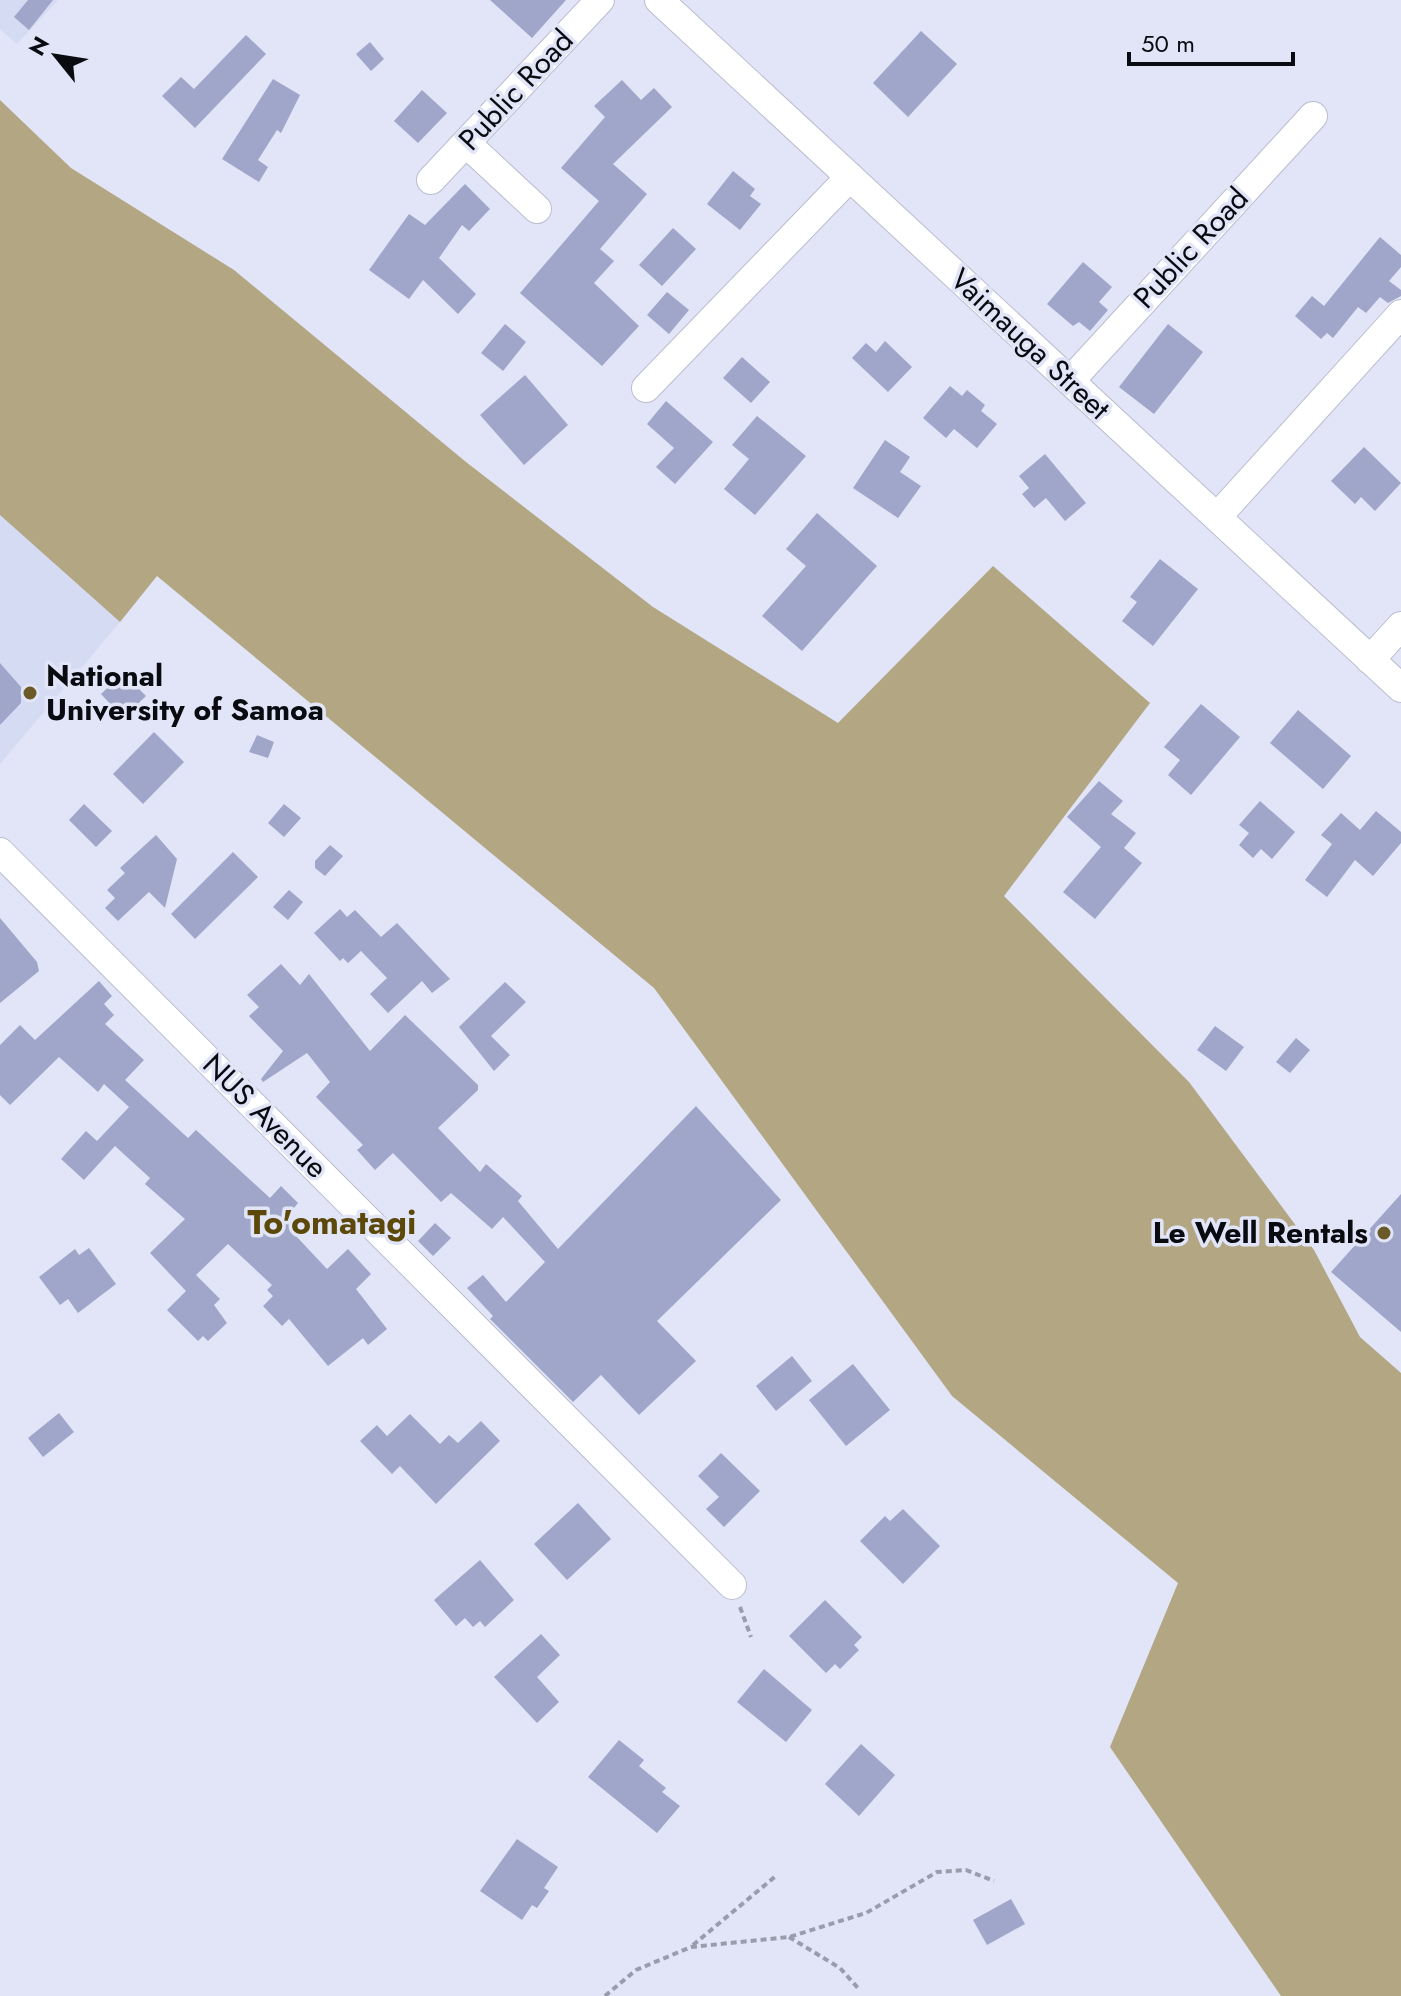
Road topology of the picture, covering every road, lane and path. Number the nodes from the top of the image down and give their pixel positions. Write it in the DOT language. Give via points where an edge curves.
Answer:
graph roads {
  1 [pos="600,0"];
  2 [pos="659,0"];
  3 [pos="1313,116"];
  4 [pos="466,143"];
  5 [pos="850,177"];
  6 [pos="431,180"];
  7 [pos="537,209"];
  8 [pos="1401,314"];
  9 [pos="1070,381"];
  10 [pos="646,388"];
  11 [pos="1217,517"];
  12 [pos="1401,626"];
  13 [pos="1370,660"];
  14 [pos="1401,688"];
  15 [pos="0,852"];
  16 [pos="732,1585"];
  17 [pos="751,1637"];
  18 [pos="777,1875"];
  19 [pos="994,1881"];
  20 [pos="789,1937"];
  21 [pos="691,1947"];
  22 [pos="858,1988"];
  23 [pos="605,1996"];
  1 -- 4 [label="street, Public Road"];
  2 -- 5 [label="street, Vaimauga Street"];
  3 -- 9 [label="street, Public Road"];
  4 -- 6 [label="street, Public Road"];
  4 -- 7 [label="street"];
  5 -- 9 [label="street, Vaimauga Street"];
  5 -- 10 [label="street"];
  8 -- 11 [label="street"];
  9 -- 11 [label="street, Vaimauga Street"];
  11 -- 13 [label="street, Vaimauga Street"];
  12 -- 13 [label="street"];
  13 -- 14 [label="street, Vaimauga Street"];
  15 -- 16 [label="street, NUS Avenue"];
  16 -- 17 [label="path"];
  18 -- 21 [label="path"];
  19 -- 20 [label="path" via="966,1870 937,1872 866,1913"];
  20 -- 21 [label="path"];
  20 -- 22 [label="path" via="840,1968"];
  21 -- 23 [label="path" via="636,1970"];
}
